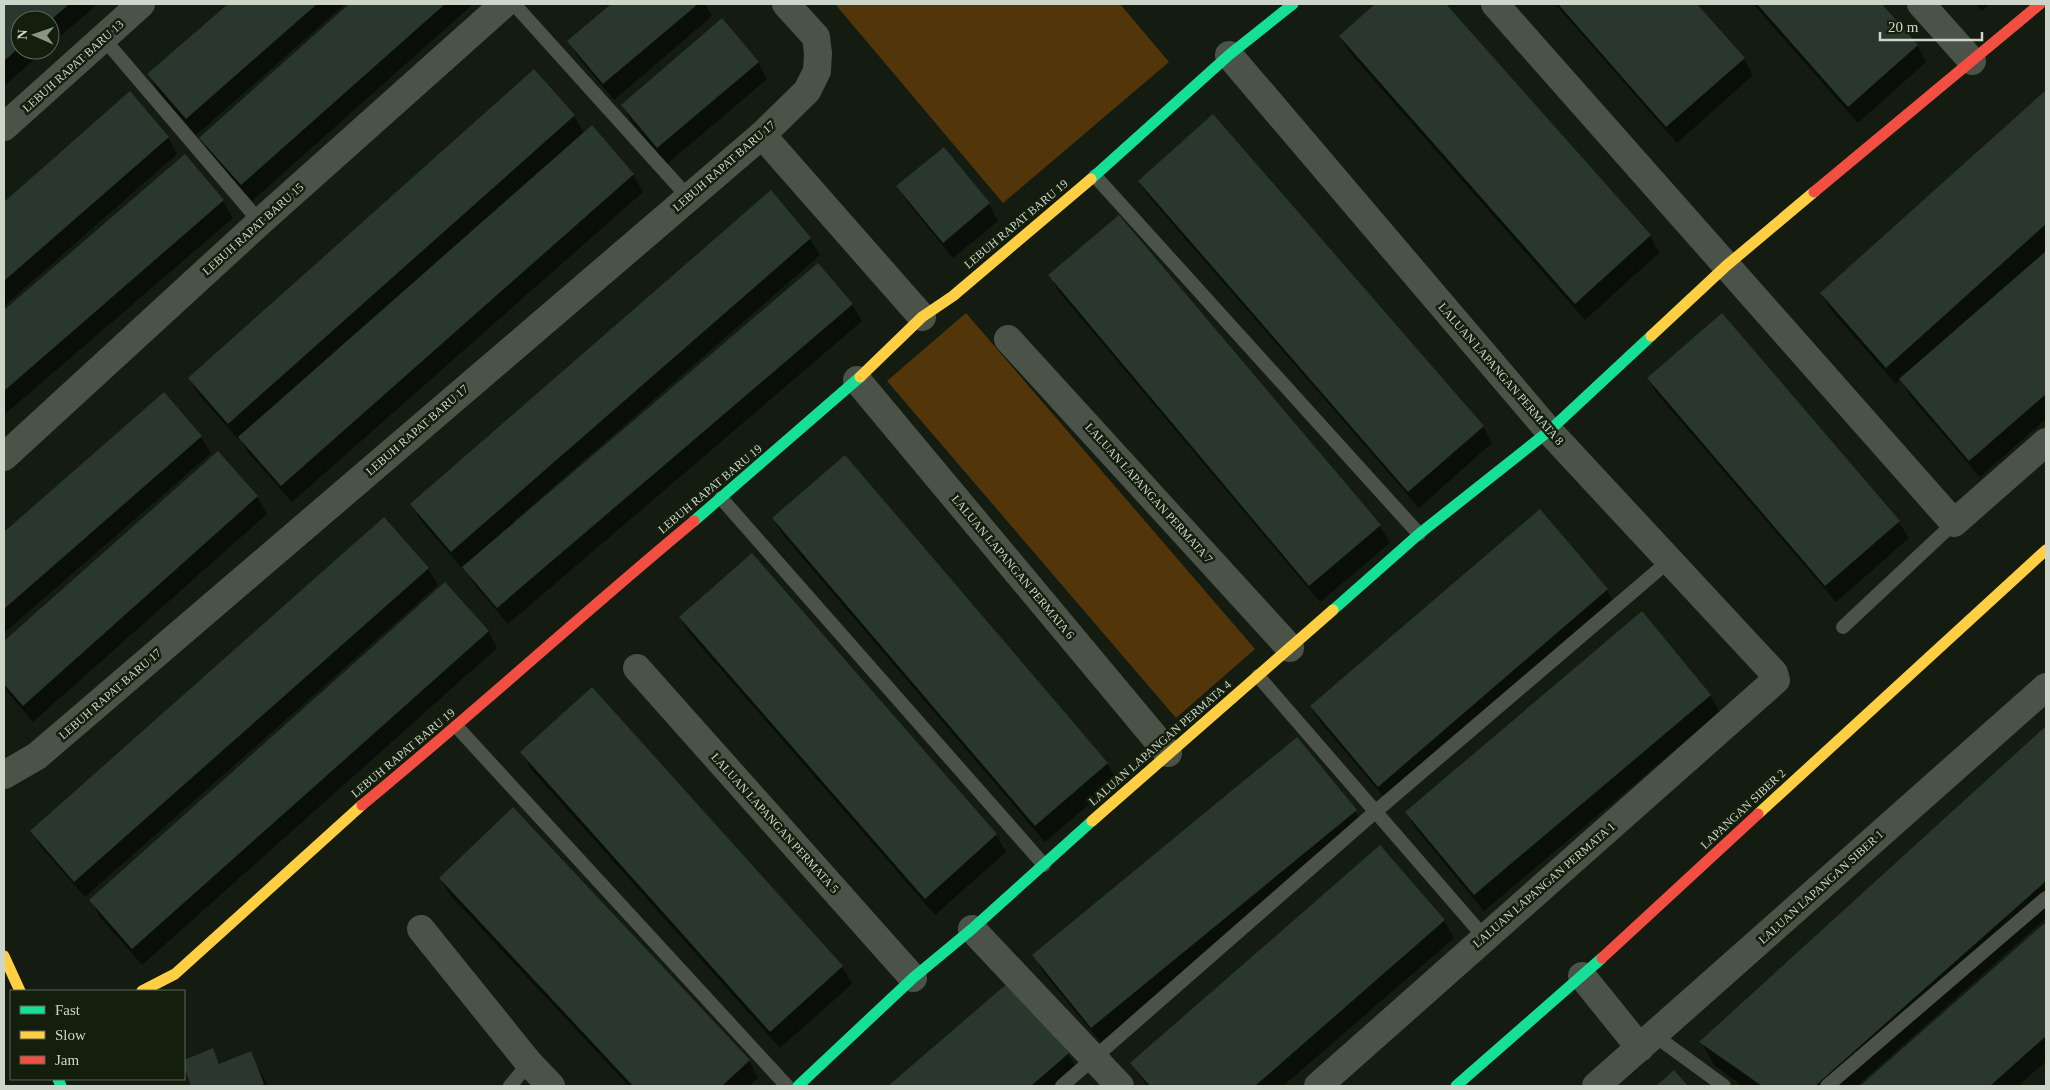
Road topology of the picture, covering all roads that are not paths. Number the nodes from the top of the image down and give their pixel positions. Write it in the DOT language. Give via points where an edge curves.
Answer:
graph roads {
  1 [pos="141,4"];
  2 [pos="504,4"];
  3 [pos="514,4"];
  4 [pos="786,4"];
  5 [pos="1293,4"];
  6 [pos="1495,4"];
  7 [pos="1921,4"];
  8 [pos="2040,4"];
  9 [pos="104,39"];
  10 [pos="1229,55"];
  11 [pos="1972,61"];
  12 [pos="4,127"];
  13 [pos="762,135"];
  14 [pos="1095,176"];
  15 [pos="688,197"];
  16 [pos="260,222"];
  17 [pos="1726,266"];
  18 [pos="922,317"];
  19 [pos="1008,338"];
  20 [pos="857,380"];
  21 [pos="1549,431"];
  22 [pos="2046,442"];
  23 [pos="4,457"];
  24 [pos="721,498"];
  25 [pos="1954,523"];
  26 [pos="1419,534"];
  27 [pos="2046,550"];
  28 [pos="1670,560"];
  29 [pos="1842,627"];
  30 [pos="1290,648"];
  31 [pos="637,668"];
  32 [pos="1258,676"];
  33 [pos="1771,685"];
  34 [pos="2046,687"];
  35 [pos="457,727"];
  36 [pos="1168,753"];
  37 [pos="4,775"];
  38 [pos="1375,812"];
  39 [pos="1044,865"];
  40 [pos="2046,898"];
  41 [pos="972,929"];
  42 [pos="422,930"];
  43 [pos="1484,938"];
  44 [pos="4,956"];
  45 [pos="1582,976"];
  46 [pos="913,978"];
  47 [pos="20,990"];
  48 [pos="144,990"];
  49 [pos="1647,1041"];
  50 [pos="1094,1056"];
  51 [pos="530,1063"];
  52 [pos="510,1086"];
  53 [pos="551,1086"];
  54 [pos="787,1086"];
  55 [pos="798,1086"];
  56 [pos="1062,1086"];
  57 [pos="1120,1086"];
  58 [pos="1318,1086"];
  59 [pos="1456,1086"];
  60 [pos="1596,1086"];
  61 [pos="1724,1086"];
  62 [pos="1827,1086"];
  1 -- 9 [label="street, LEBUH RAPAT BARU 13"];
  2 -- 16 [label="street, LEBUH RAPAT BARU 15"];
  3 -- 15 [label="lane"];
  4 -- 13 [label="street, LEBUH RAPAT BARU 17" via="816,38 817,71 807,91"];
  5 -- 10 [label="street, LEBUH RAPAT BARU 19"];
  6 -- 17 [label="street"];
  7 -- 11 [label="street"];
  8 -- 11 [label="street, LALUAN LAPANGAN PERMATA 4"];
  9 -- 12 [label="street, LEBUH RAPAT BARU 13"];
  9 -- 16 [label="lane"];
  10 -- 14 [label="street, LEBUH RAPAT BARU 19"];
  10 -- 21 [label="street, LALUAN LAPANGAN PERMATA 8"];
  11 -- 17 [label="street, LALUAN LAPANGAN PERMATA 4"];
  13 -- 15 [label="street, LEBUH RAPAT BARU 17"];
  13 -- 18 [label="street"];
  14 -- 18 [label="street, LEBUH RAPAT BARU 19" via="953,296"];
  14 -- 26 [label="lane"];
  15 -- 37 [label="street, LEBUH RAPAT BARU 17" via="37,756"];
  16 -- 23 [label="street, LEBUH RAPAT BARU 15"];
  17 -- 21 [label="street, LALUAN LAPANGAN PERMATA 4"];
  17 -- 25 [label="street"];
  18 -- 20 [label="street, LEBUH RAPAT BARU 19"];
  19 -- 30 [label="street, LALUAN LAPANGAN PERMATA 7"];
  20 -- 24 [label="street, LEBUH RAPAT BARU 19"];
  20 -- 36 [label="street, LALUAN LAPANGAN PERMATA 6"];
  21 -- 26 [label="street, LALUAN LAPANGAN PERMATA 4"];
  21 -- 28 [label="street, LALUAN LAPANGAN PERMATA 8"];
  22 -- 25 [label="street"];
  24 -- 35 [label="street, LEBUH RAPAT BARU 19" via="588,609"];
  24 -- 39 [label="lane"];
  25 -- 29 [label="lane"];
  26 -- 30 [label="street, LALUAN LAPANGAN PERMATA 4"];
  27 -- 45 [label="street, LAPANGAN SIBER 2"];
  28 -- 33 [label="street, LALUAN LAPANGAN PERMATA 8" via="1774,673 1776,680"];
  28 -- 38 [label="lane"];
  30 -- 32 [label="street, LALUAN LAPANGAN PERMATA 4"];
  31 -- 46 [label="street, LALUAN LAPANGAN PERMATA 5"];
  32 -- 36 [label="street, LALUAN LAPANGAN PERMATA 4"];
  32 -- 38 [label="lane"];
  33 -- 43 [label="street, LALUAN LAPANGAN PERMATA 1"];
  34 -- 49 [label="street, LALUAN LAPANGAN SIBER 1"];
  35 -- 48 [label="street, LEBUH RAPAT BARU 19" via="336,826 175,974"];
  35 -- 54 [label="lane"];
  36 -- 39 [label="street, LALUAN LAPANGAN PERMATA 4"];
  38 -- 43 [label="lane"];
  38 -- 50 [label="lane"];
  39 -- 41 [label="street, LALUAN LAPANGAN PERMATA 4"];
  40 -- 62 [label="lane"];
  41 -- 46 [label="street, LALUAN LAPANGAN PERMATA 4"];
  41 -- 50 [label="street"];
  42 -- 51 [label="street"];
  43 -- 58 [label="street, LALUAN LAPANGAN PERMATA 1"];
  44 -- 47 [label="street"];
  45 -- 49 [label="street"];
  45 -- 59 [label="street, LAPANGAN SIBER 2"];
  46 -- 55 [label="street, LALUAN LAPANGAN PERMATA 4"];
  49 -- 60 [label="street, LALUAN LAPANGAN SIBER 1"];
  49 -- 61 [label="lane"];
  50 -- 56 [label="lane"];
  50 -- 57 [label="street"];
  51 -- 52 [label="lane"];
  51 -- 53 [label="street"];
}
